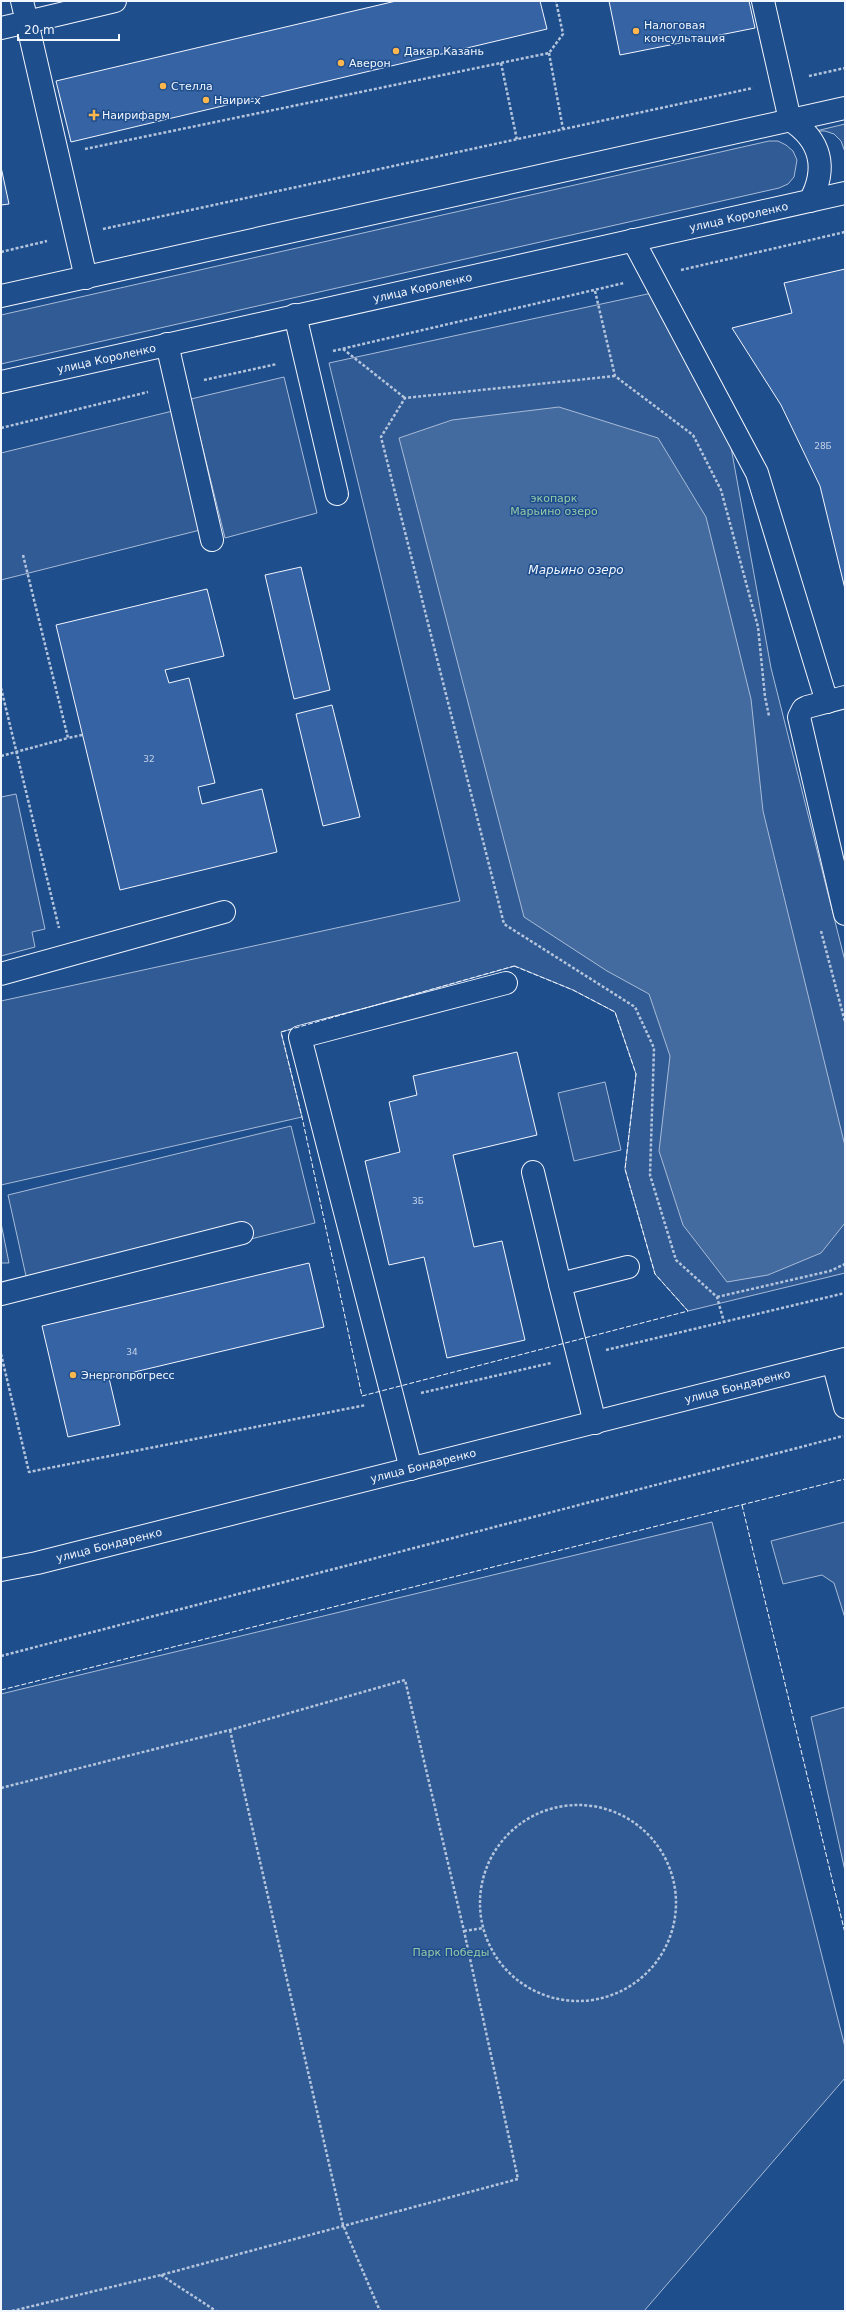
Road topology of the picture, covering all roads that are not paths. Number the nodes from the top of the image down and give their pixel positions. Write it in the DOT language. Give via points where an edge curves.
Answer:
graph roads {
  1 [pos="22,1"];
  2 [pos="115,1"];
  3 [pos="763,1"];
  4 [pos="27,22"];
  5 [pos="1,28"];
  6 [pos="845,108"];
  7 [pos="790,120"];
  8 [pos="845,193"];
  9 [pos="810,201"];
  10 [pos="633,240"];
  11 [pos="86,278"];
  12 [pos="1,296"];
  13 [pos="295,315"];
  14 [pos="167,344"];
  15 [pos="1,382"];
  16 [pos="337,494"];
  17 [pos="212,540"];
  18 [pos="836,700"];
  19 [pos="224,912"];
  20 [pos="845,914"];
  21 [pos="1,974"];
  22 [pos="506,982"];
  23 [pos="533,1172"];
  24 [pos="242,1233"];
  25 [pos="628,1267"];
  26 [pos="560,1284"];
  27 [pos="1,1294"];
  28 [pos="839,1361"];
  29 [pos="845,1407"];
  30 [pos="595,1423"];
  31 [pos="412,1469"];
  32 [pos="1,1570"];
  1 -- 4 [label="main road"];
  2 -- 4 [label="main road"];
  3 -- 7 [label="main road"];
  4 -- 5 [label="main road"];
  4 -- 11 [label="main road"];
  6 -- 7 [label="main road"];
  7 -- 9 [label="main road" via="809,136 818,154 819,179"];
  7 -- 11 [label="main road"];
  8 -- 9 [label="main road, улица Короленко"];
  9 -- 10 [label="main road, улица Короленко"];
  10 -- 13 [label="main road, улица Короленко"];
  10 -- 18 [label="main road" via="756,473"];
  11 -- 12 [label="main road"];
  13 -- 14 [label="main road, улица Короленко"];
  13 -- 16 [label="main road"];
  14 -- 15 [label="main road, улица Короленко"];
  14 -- 17 [label="main road"];
  18 -- 20 [label="main road" via="807,707 799,717"];
  19 -- 21 [label="main road"];
  22 -- 31 [label="main road" via="300,1037"];
  23 -- 26 [label="main road"];
  24 -- 27 [label="main road"];
  25 -- 26 [label="main road"];
  26 -- 30 [label="main road"];
  28 -- 29 [label="main road"];
  28 -- 30 [label="main road, улица Бондаренко"];
  30 -- 31 [label="main road, улица Бондаренко"];
  31 -- 32 [label="main road, улица Бондаренко" via="38,1563"];
}
